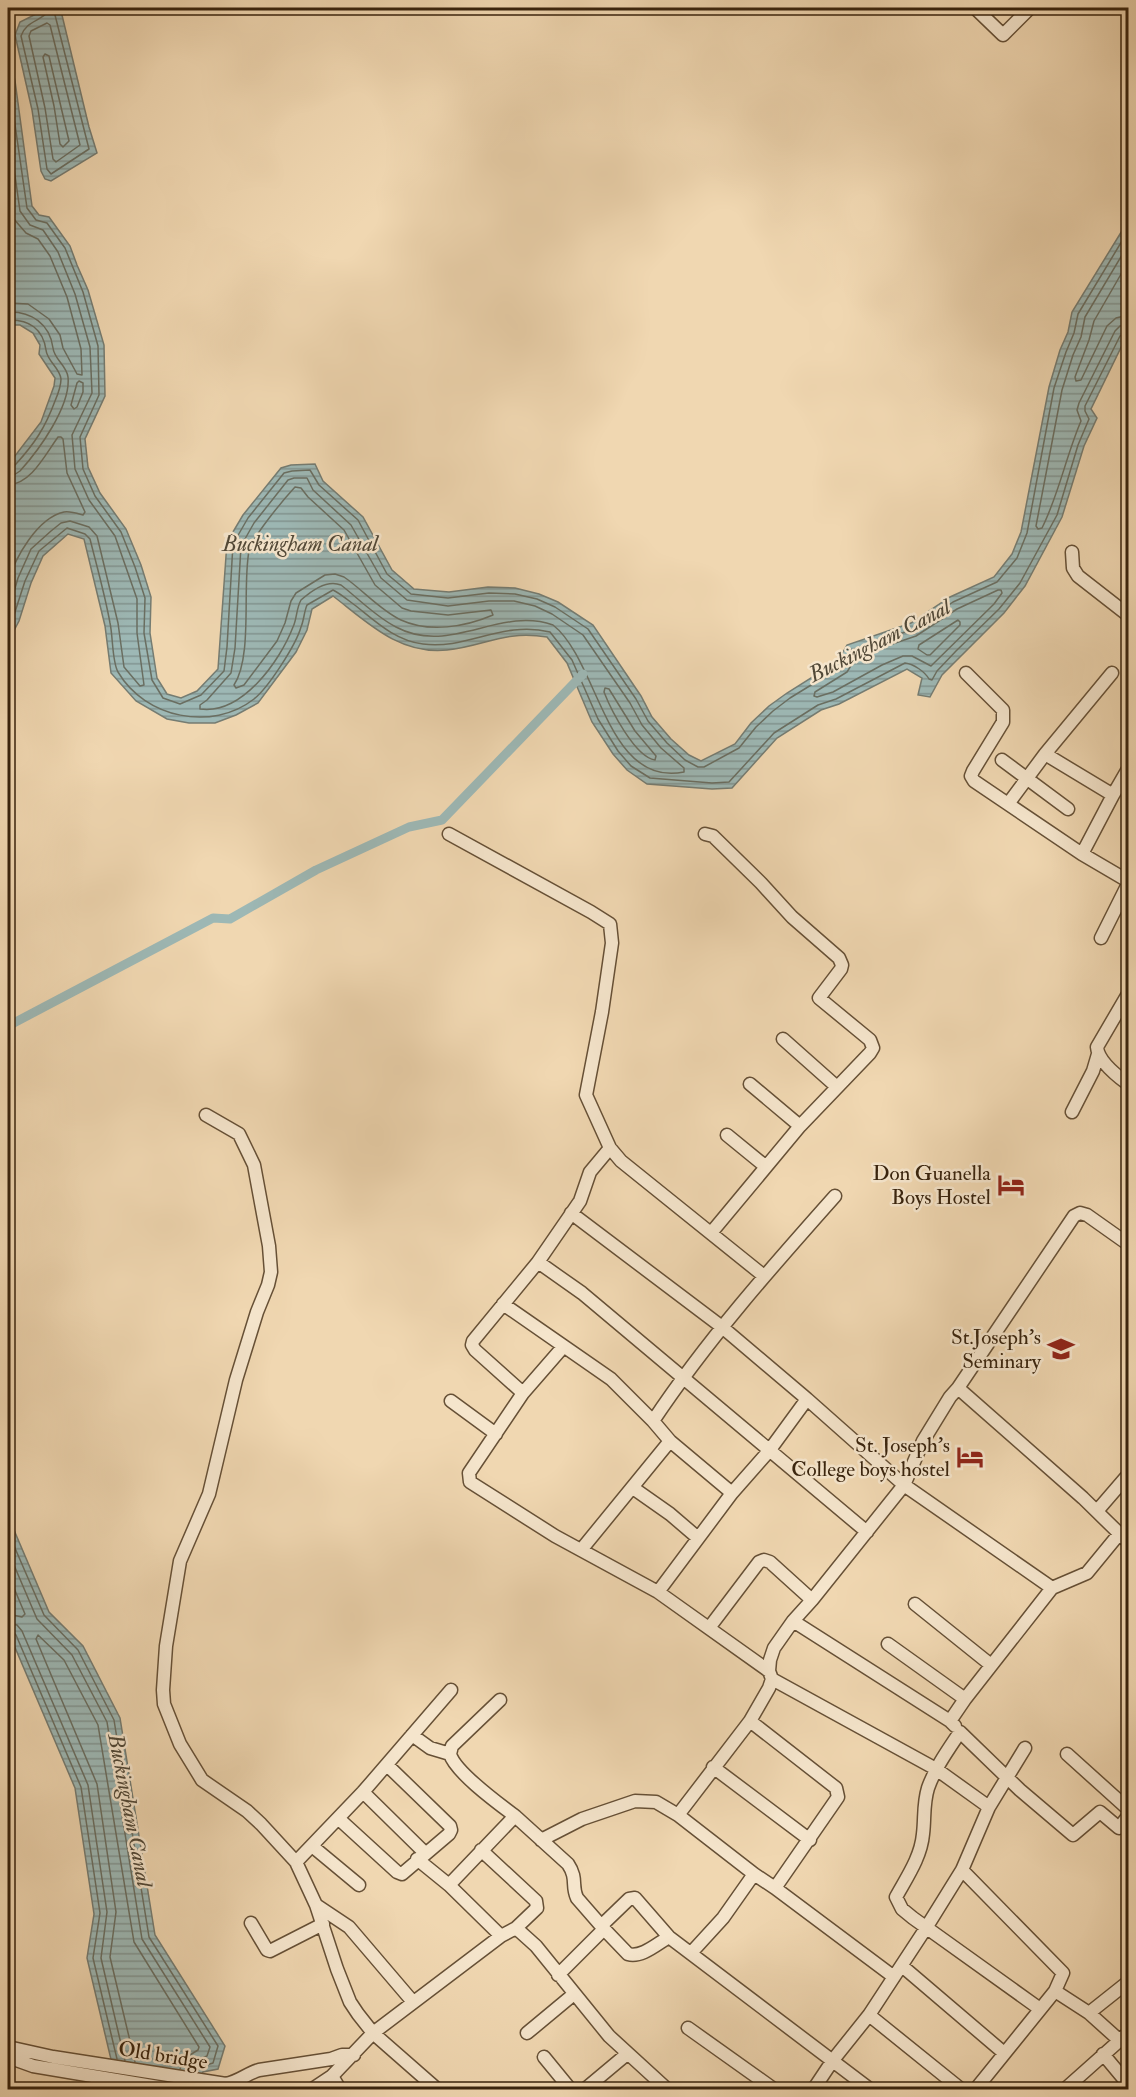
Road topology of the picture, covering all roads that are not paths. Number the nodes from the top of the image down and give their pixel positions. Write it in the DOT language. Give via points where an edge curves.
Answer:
graph roads {
  1 [pos="975,8"];
  2 [pos="1030,8"];
  3 [pos="1072,552"];
  4 [pos="1128,615"];
  5 [pos="966,673"];
  6 [pos="1112,673"];
  7 [pos="1045,754"];
  8 [pos="1002,759"];
  9 [pos="1128,769"];
  10 [pos="1027,779"];
  11 [pos="1113,795"];
  12 [pos="1008,804"];
  13 [pos="1068,809"];
  14 [pos="449,834"];
  15 [pos="705,834"];
  16 [pos="1082,854"];
  17 [pos="1128,883"];
  18 [pos="1101,938"];
  19 [pos="1128,994"];
  20 [pos="1118,1013"];
  21 [pos="1128,1020"];
  22 [pos="783,1039"];
  23 [pos="1098,1054"];
  24 [pos="750,1084"];
  25 [pos="1128,1084"];
  26 [pos="837,1087"];
  27 [pos="1072,1112"];
  28 [pos="206,1115"];
  29 [pos="800,1126"];
  30 [pos="727,1135"];
  31 [pos="610,1148"];
  32 [pos="765,1166"];
  33 [pos="835,1196"];
  34 [pos="572,1213"];
  35 [pos="711,1233"];
  36 [pos="1128,1244"];
  37 [pos="538,1262"];
  38 [pos="764,1276"];
  39 [pos="503,1304"];
  40 [pos="722,1327"];
  41 [pos="563,1347"];
  42 [pos="683,1377"];
  43 [pos="958,1389"];
  44 [pos="523,1394"];
  45 [pos="807,1399"];
  46 [pos="452,1401"];
  47 [pos="653,1421"];
  48 [pos="496,1434"];
  49 [pos="670,1441"];
  50 [pos="769,1451"];
  51 [pos="1128,1476"];
  52 [pos="904,1485"];
  53 [pos="633,1488"];
  54 [pos="732,1493"];
  55 [pos="1097,1511"];
  56 [pos="867,1532"];
  57 [pos="698,1538"];
  58 [pos="1124,1538"];
  59 [pos="581,1550"];
  60 [pos="1052,1588"];
  61 [pos="658,1592"];
  62 [pos="812,1600"];
  63 [pos="915,1604"];
  64 [pos="793,1621"];
  65 [pos="709,1628"];
  66 [pos="888,1644"];
  67 [pos="992,1665"];
  68 [pos="770,1675"];
  69 [pos="451,1690"];
  70 [pos="965,1699"];
  71 [pos="500,1700"];
  72 [pos="950,1720"];
  73 [pos="750,1721"];
  74 [pos="960,1732"];
  75 [pos="412,1735"];
  76 [pos="1024,1749"];
  77 [pos="450,1754"];
  78 [pos="1067,1754"];
  79 [pos="387,1765"];
  80 [pos="713,1767"];
  81 [pos="936,1769"];
  82 [pos="1006,1777"];
  83 [pos="363,1792"];
  84 [pos="989,1807"];
  85 [pos="1128,1809"];
  86 [pos="673,1812"];
  87 [pos="515,1816"];
  88 [pos="1128,1816"];
  89 [pos="339,1819"];
  90 [pos="541,1840"];
  91 [pos="810,1840"];
  92 [pos="312,1846"];
  93 [pos="481,1851"];
  94 [pos="421,1856"];
  95 [pos="296,1862"];
  96 [pos="962,1870"];
  97 [pos="754,1874"];
  98 [pos="359,1885"];
  99 [pos="449,1885"];
  100 [pos="776,1888"];
  101 [pos="316,1905"];
  102 [pos="251,1923"];
  103 [pos="323,1924"];
  104 [pos="516,1928"];
  105 [pos="602,1928"];
  106 [pos="926,1928"];
  107 [pos="501,1936"];
  108 [pos="669,1936"];
  109 [pos="691,1953"];
  110 [pos="902,1966"];
  111 [pos="558,1975"];
  112 [pos="894,1977"];
  113 [pos="1128,1982"];
  114 [pos="1055,1991"];
  115 [pos="574,1994"];
  116 [pos="413,2002"];
  117 [pos="1040,2009"];
  118 [pos="1089,2013"];
  119 [pos="869,2015"];
  120 [pos="688,2028"];
  121 [pos="374,2033"];
  122 [pos="527,2033"];
  123 [pos="1124,2036"];
  124 [pos="8,2047"];
  125 [pos="1004,2053"];
  126 [pos="627,2054"];
  127 [pos="1103,2054"];
  128 [pos="354,2055"];
  129 [pos="8,2057"];
  130 [pos="543,2057"];
  131 [pos="833,2060"];
  132 [pos="651,2084"];
  133 [pos="1128,2084"];
  134 [pos="336,2085"];
  135 [pos="1065,2089"];
  136 [pos="176,2090"];
  137 [pos="311,2090"];
  138 [pos="438,2090"];
  139 [pos="571,2090"];
  140 [pos="584,2090"];
  141 [pos="668,2090"];
  142 [pos="775,2090"];
  143 [pos="813,2090"];
  144 [pos="871,2090"];
  145 [pos="962,2090"];
  146 [pos="975,2090"];
  1 -- 2 [label="street" via="1003,35"];
  3 -- 4 [label="street" via="1078,576"];
  5 -- 12 [label="street" via="1005,716 971,776"];
  6 -- 7 [label="street"];
  7 -- 10 [label="street"];
  7 -- 11 [label="street"];
  8 -- 10 [label="street"];
  9 -- 11 [label="street"];
  10 -- 12 [label="street"];
  10 -- 13 [label="street"];
  11 -- 16 [label="street"];
  12 -- 16 [label="street"];
  14 -- 31 [label="street" via="610,924 612,943 586,1095"];
  15 -- 26 [label="street" via="713,836 841,961 841,969 819,998 870,1040 873,1048"];
  16 -- 17 [label="street"];
  17 -- 18 [label="street"];
  19 -- 20 [label="street"];
  20 -- 21 [label="street"];
  20 -- 23 [label="street" via="1097,1047"];
  22 -- 26 [label="street"];
  23 -- 25 [label="street"];
  23 -- 27 [label="street"];
  24 -- 29 [label="street"];
  26 -- 29 [label="street"];
  28 -- 95 [label="street" via="239,1134 254,1165 271,1272 236,1380 208,1494 180,1561 166,1646 164,1704 180,1744 202,1780 247,1811"];
  29 -- 32 [label="street"];
  30 -- 32 [label="street"];
  31 -- 34 [label="street" via="590,1172"];
  31 -- 35 [label="street"];
  32 -- 35 [label="street"];
  33 -- 38 [label="street"];
  34 -- 37 [label="street"];
  34 -- 40 [label="street"];
  35 -- 38 [label="street"];
  36 -- 43 [label="street" via="1087,1215 1074,1216"];
  37 -- 39 [label="street"];
  37 -- 42 [label="street" via="582,1293"];
  38 -- 40 [label="street"];
  39 -- 41 [label="street"];
  39 -- 44 [label="street" via="472,1345"];
  40 -- 42 [label="street"];
  40 -- 45 [label="street"];
  41 -- 44 [label="street"];
  41 -- 47 [label="street" via="611,1379"];
  42 -- 47 [label="street"];
  42 -- 50 [label="street"];
  43 -- 52 [label="street" via="923,1441"];
  43 -- 55 [label="street"];
  44 -- 48 [label="street"];
  45 -- 50 [label="street"];
  45 -- 52 [label="street"];
  46 -- 48 [label="street"];
  47 -- 49 [label="street"];
  48 -- 59 [label="street" via="469,1473 470,1482"];
  49 -- 53 [label="street"];
  49 -- 54 [label="street"];
  50 -- 54 [label="street"];
  50 -- 56 [label="street"];
  51 -- 55 [label="street"];
  52 -- 56 [label="street"];
  52 -- 60 [label="street"];
  53 -- 57 [label="street"];
  53 -- 59 [label="street"];
  54 -- 57 [label="street"];
  55 -- 58 [label="street"];
  56 -- 62 [label="street"];
  57 -- 61 [label="street"];
  58 -- 60 [label="street" via="1087,1573"];
  59 -- 61 [label="street"];
  60 -- 67 [label="street"];
  61 -- 65 [label="street"];
  62 -- 64 [label="street"];
  62 -- 65 [label="street" via="764,1560"];
  63 -- 67 [label="street"];
  64 -- 68 [label="street" via="770,1654"];
  64 -- 72 [label="street"];
  65 -- 68 [label="street"];
  66 -- 70 [label="street"];
  67 -- 70 [label="street"];
  68 -- 73 [label="street" via="765,1697"];
  68 -- 81 [label="street"];
  69 -- 75 [label="street"];
  70 -- 72 [label="street"];
  71 -- 77 [label="street" via="452,1746"];
  72 -- 74 [label="street"];
  73 -- 80 [label="street"];
  73 -- 91 [label="street" via="837,1788 838,1797"];
  74 -- 81 [label="street"];
  74 -- 82 [label="street"];
  75 -- 77 [label="street" via="430,1748"];
  75 -- 79 [label="street"];
  76 -- 82 [label="street"];
  77 -- 87 [label="street" via="461,1770"];
  78 -- 85 [label="street"];
  79 -- 83 [label="street"];
  79 -- 94 [label="street" via="450,1826 449,1834"];
  80 -- 86 [label="street"];
  80 -- 91 [label="street"];
  81 -- 84 [label="street"];
  81 -- 106 [label="street" via="927,1790 920,1850 897,1897 902,1910"];
  82 -- 84 [label="street"];
  82 -- 88 [label="street" via="1073,1835 1100,1812 1119,1828"];
  83 -- 89 [label="street"];
  83 -- 94 [label="street"];
  84 -- 96 [label="street"];
  86 -- 90 [label="street" via="656,1802 635,1801 582,1819"];
  86 -- 97 [label="street"];
  87 -- 90 [label="street"];
  87 -- 93 [label="street"];
  89 -- 92 [label="street"];
  89 -- 94 [label="street" via="397,1872 405,1873"];
  90 -- 105 [label="street" via="568,1864 577,1898"];
  91 -- 100 [label="street"];
  92 -- 95 [label="street"];
  92 -- 98 [label="street"];
  93 -- 99 [label="street"];
  93 -- 104 [label="street" via="536,1901 537,1908"];
  94 -- 99 [label="street"];
  95 -- 101 [label="street"];
  96 -- 106 [label="street"];
  96 -- 114 [label="street" via="1061,1969 1062,1980"];
  97 -- 100 [label="street"];
  97 -- 109 [label="street" via="723,1918"];
  99 -- 107 [label="street"];
  100 -- 112 [label="street"];
  101 -- 103 [label="street"];
  101 -- 116 [label="street" via="350,1927"];
  102 -- 103 [label="street" via="270,1951"];
  103 -- 121 [label="street" via="351,2002"];
  104 -- 107 [label="street"];
  104 -- 111 [label="street"];
  105 -- 108 [label="street" via="634,1956"];
  105 -- 108 [label="street" via="629,1899 635,1898"];
  105 -- 111 [label="street"];
  106 -- 110 [label="street"];
  106 -- 117 [label="street"];
  107 -- 116 [label="street"];
  108 -- 109 [label="street"];
  109 -- 131 [label="street"];
  110 -- 112 [label="street"];
  110 -- 125 [label="street"];
  111 -- 115 [label="street"];
  112 -- 119 [label="street"];
  113 -- 118 [label="street"];
  114 -- 117 [label="street"];
  114 -- 118 [label="street"];
  115 -- 122 [label="street"];
  115 -- 126 [label="street"];
  116 -- 121 [label="street"];
  117 -- 125 [label="street"];
  118 -- 123 [label="street"];
  119 -- 131 [label="street"];
  119 -- 145 [label="street"];
  120 -- 142 [label="street"];
  121 -- 128 [label="street"];
  121 -- 138 [label="street"];
  123 -- 127 [label="street"];
  124 -- 128 [label="street, Old bridge" via="221,2083 232,2083 259,2070"];
  125 -- 146 [label="street"];
  126 -- 132 [label="street"];
  126 -- 140 [label="street"];
  127 -- 133 [label="street"];
  127 -- 135 [label="street"];
  128 -- 134 [label="street"];
  129 -- 136 [label="street" via="33,2067"];
  130 -- 139 [label="street"];
  131 -- 143 [label="street"];
  131 -- 144 [label="street"];
  132 -- 141 [label="street"];
  134 -- 137 [label="street"];
}
